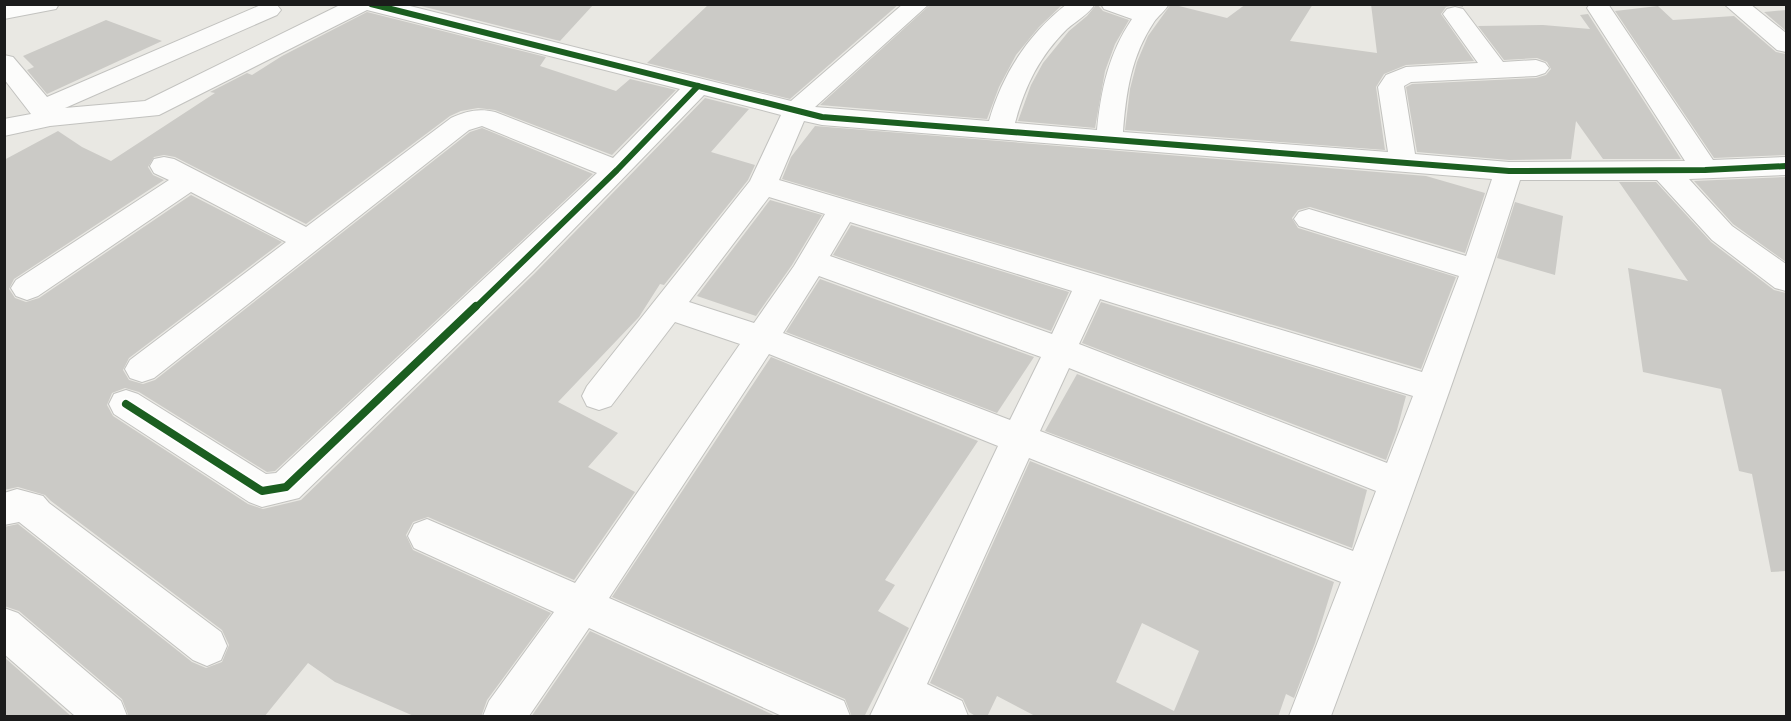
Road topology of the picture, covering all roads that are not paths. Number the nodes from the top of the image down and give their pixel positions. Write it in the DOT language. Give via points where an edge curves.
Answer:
graph roads {
  1 [pos="48,4"];
  2 [pos="361,4"];
  3 [pos="372,4"];
  4 [pos="918,4"];
  5 [pos="1084,4"];
  6 [pos="1112,4"];
  7 [pos="1735,4"];
  8 [pos="264,7"];
  9 [pos="1599,8"];
  10 [pos="1152,10"];
  11 [pos="4,12"];
  12 [pos="1455,14"];
  13 [pos="300,36"];
  14 [pos="1786,45"];
  15 [pos="4,62"];
  16 [pos="1536,68"];
  17 [pos="1495,69"];
  18 [pos="698,86"];
  19 [pos="796,110"];
  20 [pos="46,114"];
  21 [pos="4,128"];
  22 [pos="999,131"];
  23 [pos="1109,140"];
  24 [pos="1403,163"];
  25 [pos="1786,166"];
  26 [pos="617,170"];
  27 [pos="1664,170"];
  28 [pos="1705,170"];
  29 [pos="1509,171"];
  30 [pos="763,185"];
  31 [pos="842,210"];
  32 [pos="1309,219"];
  33 [pos="309,241"];
  34 [pos="813,262"];
  35 [pos="1477,270"];
  36 [pos="1786,280"];
  37 [pos="1091,284"];
  38 [pos="27,288"];
  39 [pos="667,307"];
  40 [pos="761,338"];
  41 [pos="1062,351"];
  42 [pos="142,369"];
  43 [pos="1434,389"];
  44 [pos="599,396"];
  45 [pos="126,404"];
  46 [pos="1021,439"];
  47 [pos="1398,483"];
  48 [pos="4,509"];
  49 [pos="427,536"];
  50 [pos="1365,573"];
  51 [pos="581,607"];
  52 [pos="4,627"];
  53 [pos="207,646"];
  54 [pos="897,705"];
  55 [pos="106,717"];
  56 [pos="504,717"];
  57 [pos="829,717"];
  58 [pos="947,717"];
  59 [pos="1310,717"];
  1 -- 11 [label="street"];
  2 -- 13 [label="street"];
  3 -- 18 [label="street"];
  4 -- 19 [label="street"];
  5 -- 22 [label="street" via="1048,36 1022,70 1012,87"];
  6 -- 10 [label="street"];
  7 -- 14 [label="street"];
  8 -- 13 [label="street"];
  8 -- 20 [label="street"];
  9 -- 28 [label="street"];
  10 -- 23 [label="street" via="1123,52 1116,72"];
  12 -- 17 [label="street"];
  13 -- 20 [label="street" via="150,108"];
  15 -- 20 [label="street"];
  16 -- 17 [label="street"];
  17 -- 24 [label="street" via="1406,75 1395,81 1391,87"];
  18 -- 19 [label="street"];
  18 -- 26 [label="street"];
  19 -- 22 [label="street" via="822,117"];
  19 -- 30 [label="street"];
  20 -- 21 [label="street"];
  22 -- 23 [label="street"];
  23 -- 24 [label="street"];
  24 -- 29 [label="street"];
  25 -- 28 [label="street"];
  26 -- 33 [label="street" via="479,116 460,124"];
  26 -- 45 [label="street" via="286,487 262,491"];
  27 -- 28 [label="street"];
  27 -- 29 [label="street"];
  27 -- 36 [label="street" via="1722,233"];
  29 -- 35 [label="street"];
  30 -- 31 [label="street"];
  30 -- 39 [label="street"];
  31 -- 34 [label="street"];
  31 -- 37 [label="street"];
  32 -- 35 [label="street"];
  33 -- 38 [label="street" via="177,173"];
  33 -- 42 [label="street"];
  34 -- 40 [label="street"];
  34 -- 41 [label="street"];
  35 -- 43 [label="street"];
  37 -- 41 [label="street"];
  37 -- 43 [label="street"];
  39 -- 40 [label="street"];
  39 -- 44 [label="street"];
  40 -- 46 [label="street"];
  40 -- 51 [label="street"];
  41 -- 46 [label="street"];
  41 -- 47 [label="street"];
  43 -- 47 [label="street"];
  46 -- 50 [label="street"];
  46 -- 54 [label="street"];
  47 -- 50 [label="street"];
  48 -- 53 [label="street" via="30,507"];
  49 -- 51 [label="street"];
  50 -- 59 [label="street"];
  51 -- 56 [label="street"];
  51 -- 57 [label="street"];
  52 -- 55 [label="street"];
  54 -- 58 [label="street"];
}
